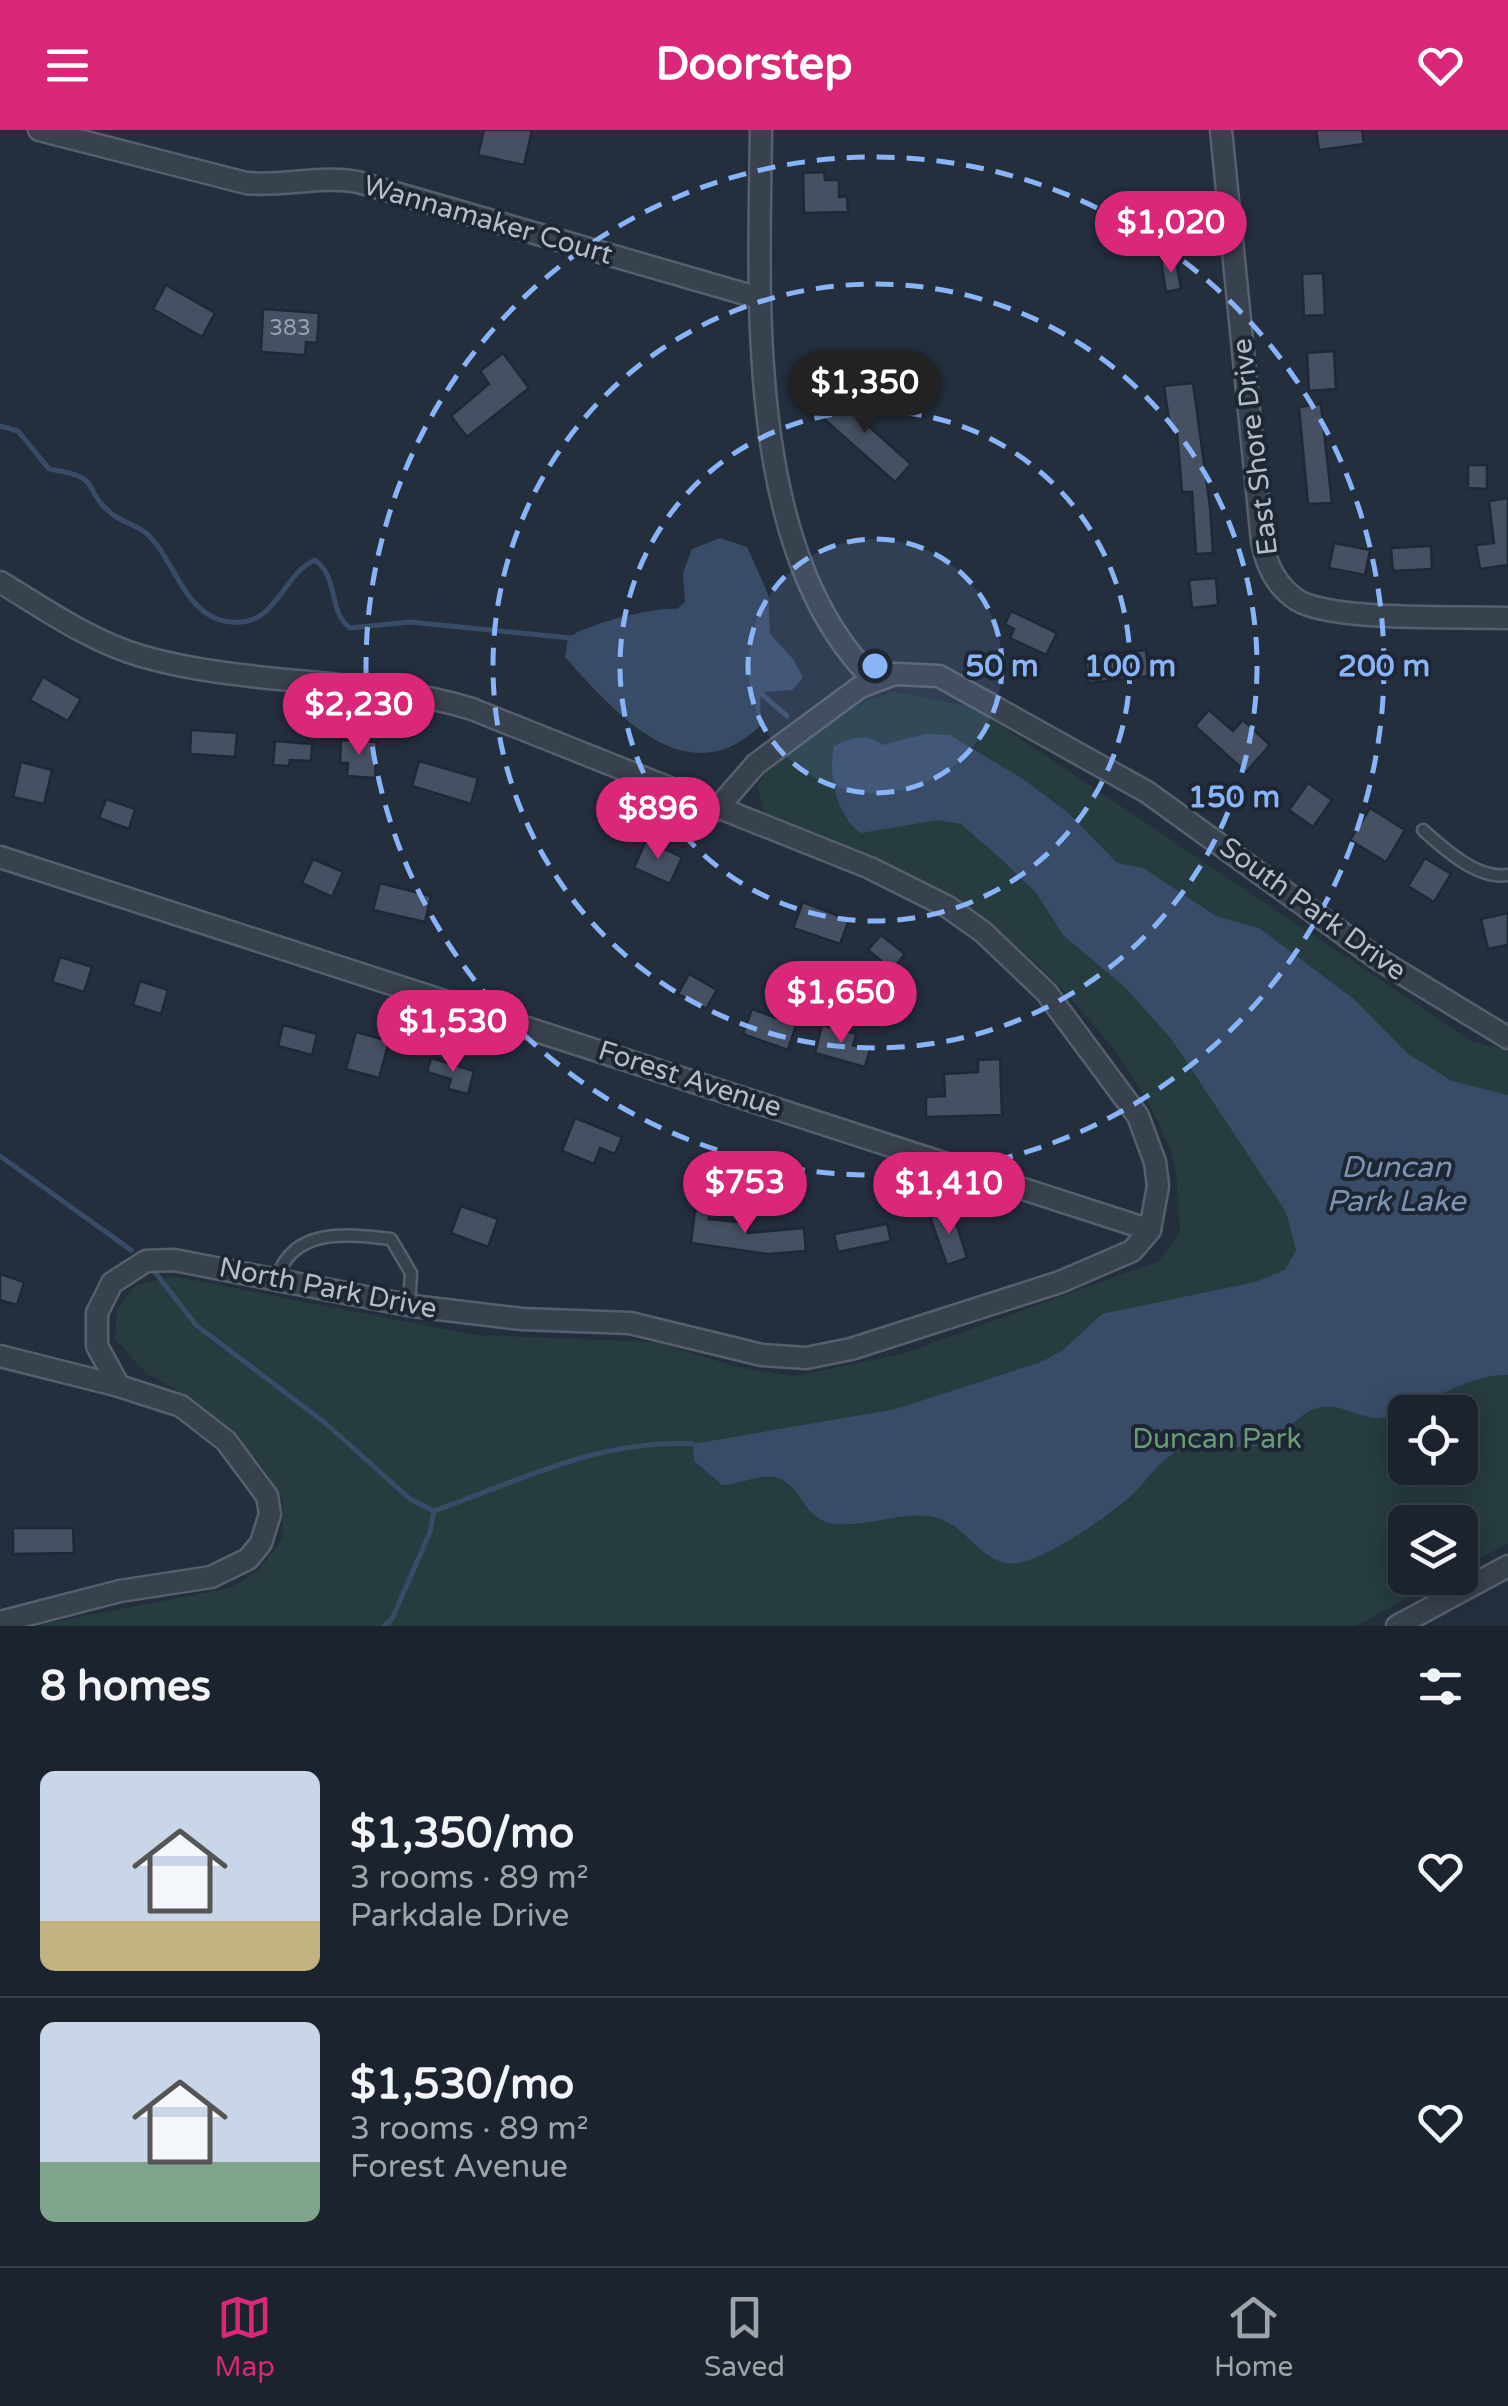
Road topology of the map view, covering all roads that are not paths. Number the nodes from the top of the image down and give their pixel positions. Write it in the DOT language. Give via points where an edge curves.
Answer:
graph roads {
  1 [pos="39,130"];
  2 [pos="761,130"];
  3 [pos="1221,130"];
  4 [pos="760,298"];
  5 [pos="0,582"];
  6 [pos="1508,618"];
  7 [pos="874,680"];
  8 [pos="716,810"];
  9 [pos="1424,830"];
  10 [pos="0,857"];
  11 [pos="1508,875"];
  12 [pos="1508,1038"];
  13 [pos="1150,1230"];
  14 [pos="277,1278"];
  15 [pos="409,1305"];
  16 [pos="0,1356"];
  17 [pos="119,1386"];
  18 [pos="1508,1566"];
  19 [pos="0,1622"];
  20 [pos="1397,1626"];
  1 -- 4 [label="street, Wannamaker Court" via="246,183 358,182"];
  2 -- 4 [label="street"];
  3 -- 6 [label="street, East Shore Drive" via="1262,541 1273,576 1316,608"];
  4 -- 7 [label="street" via="770,436 787,511 826,615"];
  5 -- 8 [label="street" via="99,640 145,657 454,703"];
  7 -- 8 [label="street, South Park Drive" via="802,726"];
  7 -- 12 [label="street, South Park Drive" via="939,676 1061,741 1198,826 1378,959"];
  8 -- 13 [label="street" via="910,886 1016,960 1138,1116 1158,1186"];
  9 -- 11 [label="lane" via="1484,872"];
  10 -- 13 [label="street, Forest Avenue"];
  13 -- 15 [label="street, North Park Drive" via="1132,1251 1060,1282 806,1358 762,1355 630,1324"];
  14 -- 15 [label="street, North Park Drive"];
  14 -- 15 [label="lane" via="283,1260 306,1243 336,1233 391,1239 411,1273"];
  14 -- 17 [label="street, North Park Drive" via="174,1260 126,1271 103,1296 95,1329 103,1362"];
  16 -- 17 [label="street"];
  17 -- 19 [label="street" via="181,1406 213,1427 266,1496 270,1514 261,1542 231,1570 211,1577 120,1591"];
  18 -- 20 [label="street"];
}
